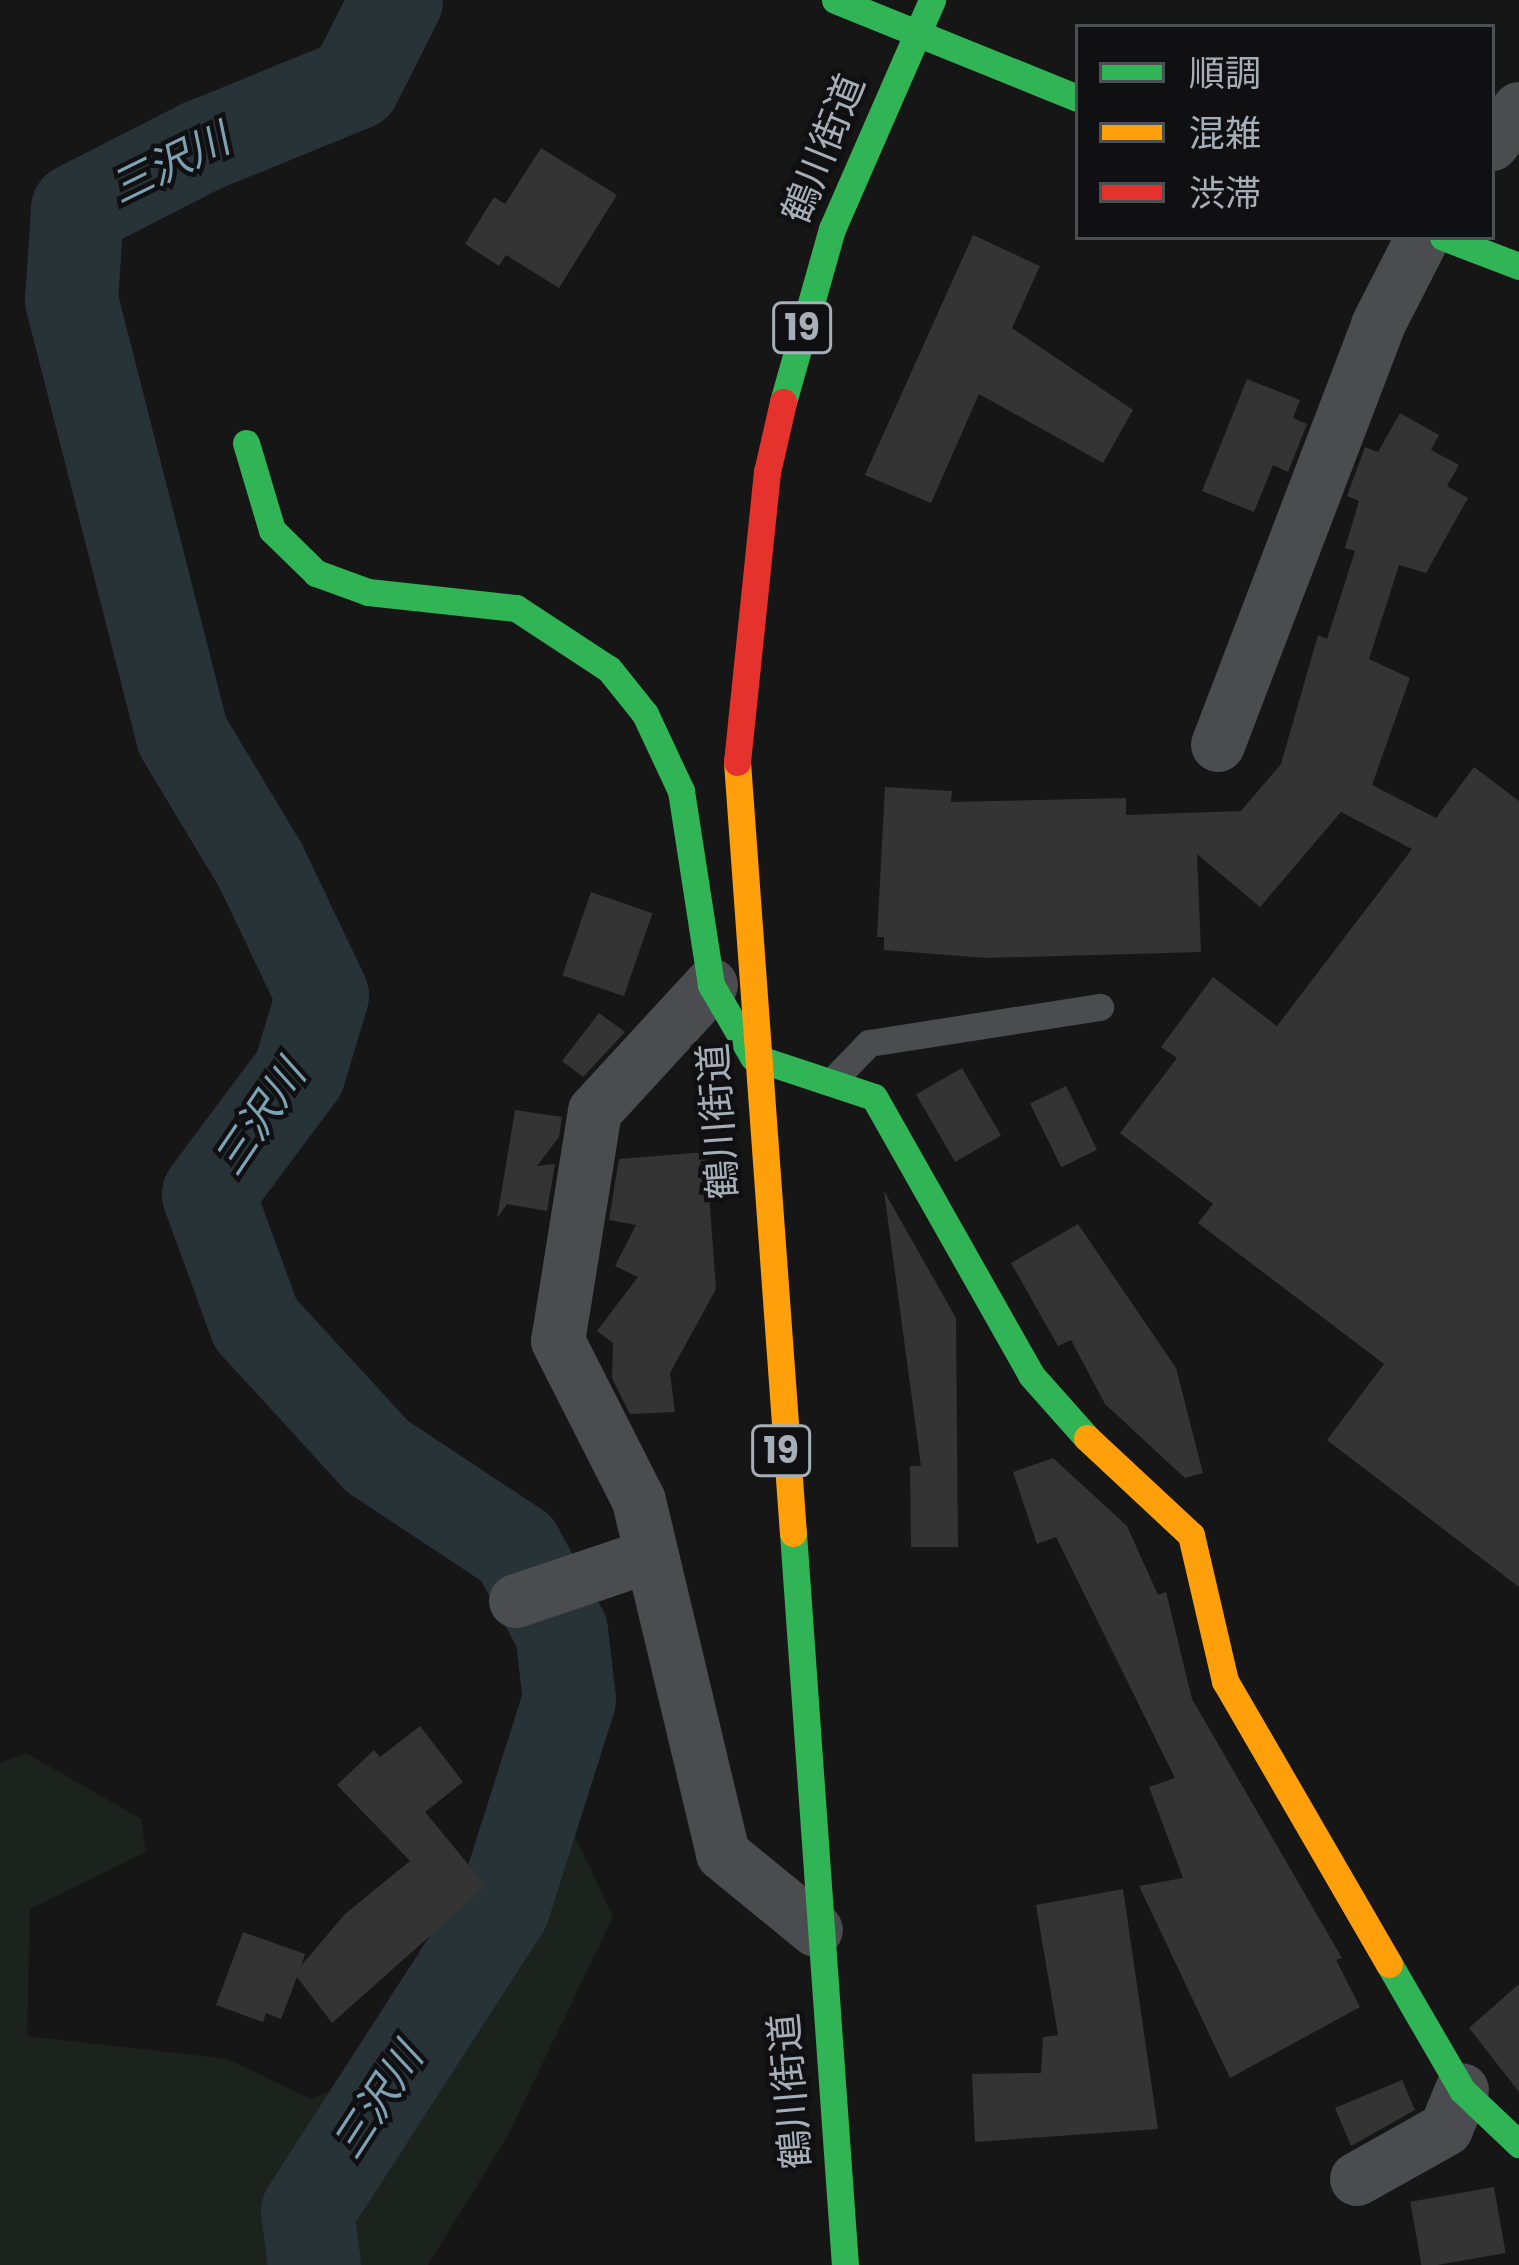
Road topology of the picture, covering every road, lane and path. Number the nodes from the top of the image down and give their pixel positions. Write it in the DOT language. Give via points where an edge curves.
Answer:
graph roads {
  1 [pos="835,0"];
  2 [pos="932,0"];
  3 [pos="913,34"];
  4 [pos="1075,97"];
  5 [pos="1519,109"];
  6 [pos="1495,140"];
  7 [pos="1422,240"];
  8 [pos="1451,240"];
  9 [pos="1519,266"];
  10 [pos="246,443"];
  11 [pos="1218,745"];
  12 [pos="711,985"];
  13 [pos="1100,1006"];
  14 [pos="753,1057"];
  15 [pos="832,1081"];
  16 [pos="650,1556"];
  17 [pos="516,1601"];
  18 [pos="815,1930"];
  19 [pos="1462,2090"];
  20 [pos="1519,2144"];
  21 [pos="1357,2179"];
  22 [pos="845,2265"];
  1 -- 3 [label="main road"];
  2 -- 3 [label="main road, 鶴川街道 / 19"];
  3 -- 4 [label="main road"];
  3 -- 14 [label="main road, 鶴川街道 / 19" via="832,229 766,472 735,731"];
  5 -- 6 [label="street"];
  7 -- 11 [label="street" via="1378,325"];
  8 -- 9 [label="main road"];
  10 -- 12 [label="main road" via="272,530 316,573 368,592 516,608 609,669 646,714 682,791"];
  12 -- 14 [label="main road"];
  12 -- 16 [label="street" via="595,1111 558,1341 639,1501"];
  13 -- 15 [label="lane" via="869,1043"];
  14 -- 15 [label="main road"];
  14 -- 18 [label="main road, 鶴川街道 / 19"];
  15 -- 19 [label="main road" via="874,1097 1031,1375 1064,1417 1191,1535 1226,1681"];
  16 -- 17 [label="street"];
  16 -- 18 [label="street" via="723,1854"];
  18 -- 22 [label="main road, 鶴川街道 / 19"];
  19 -- 20 [label="main road"];
  19 -- 21 [label="street" via="1447,2129"];
}
